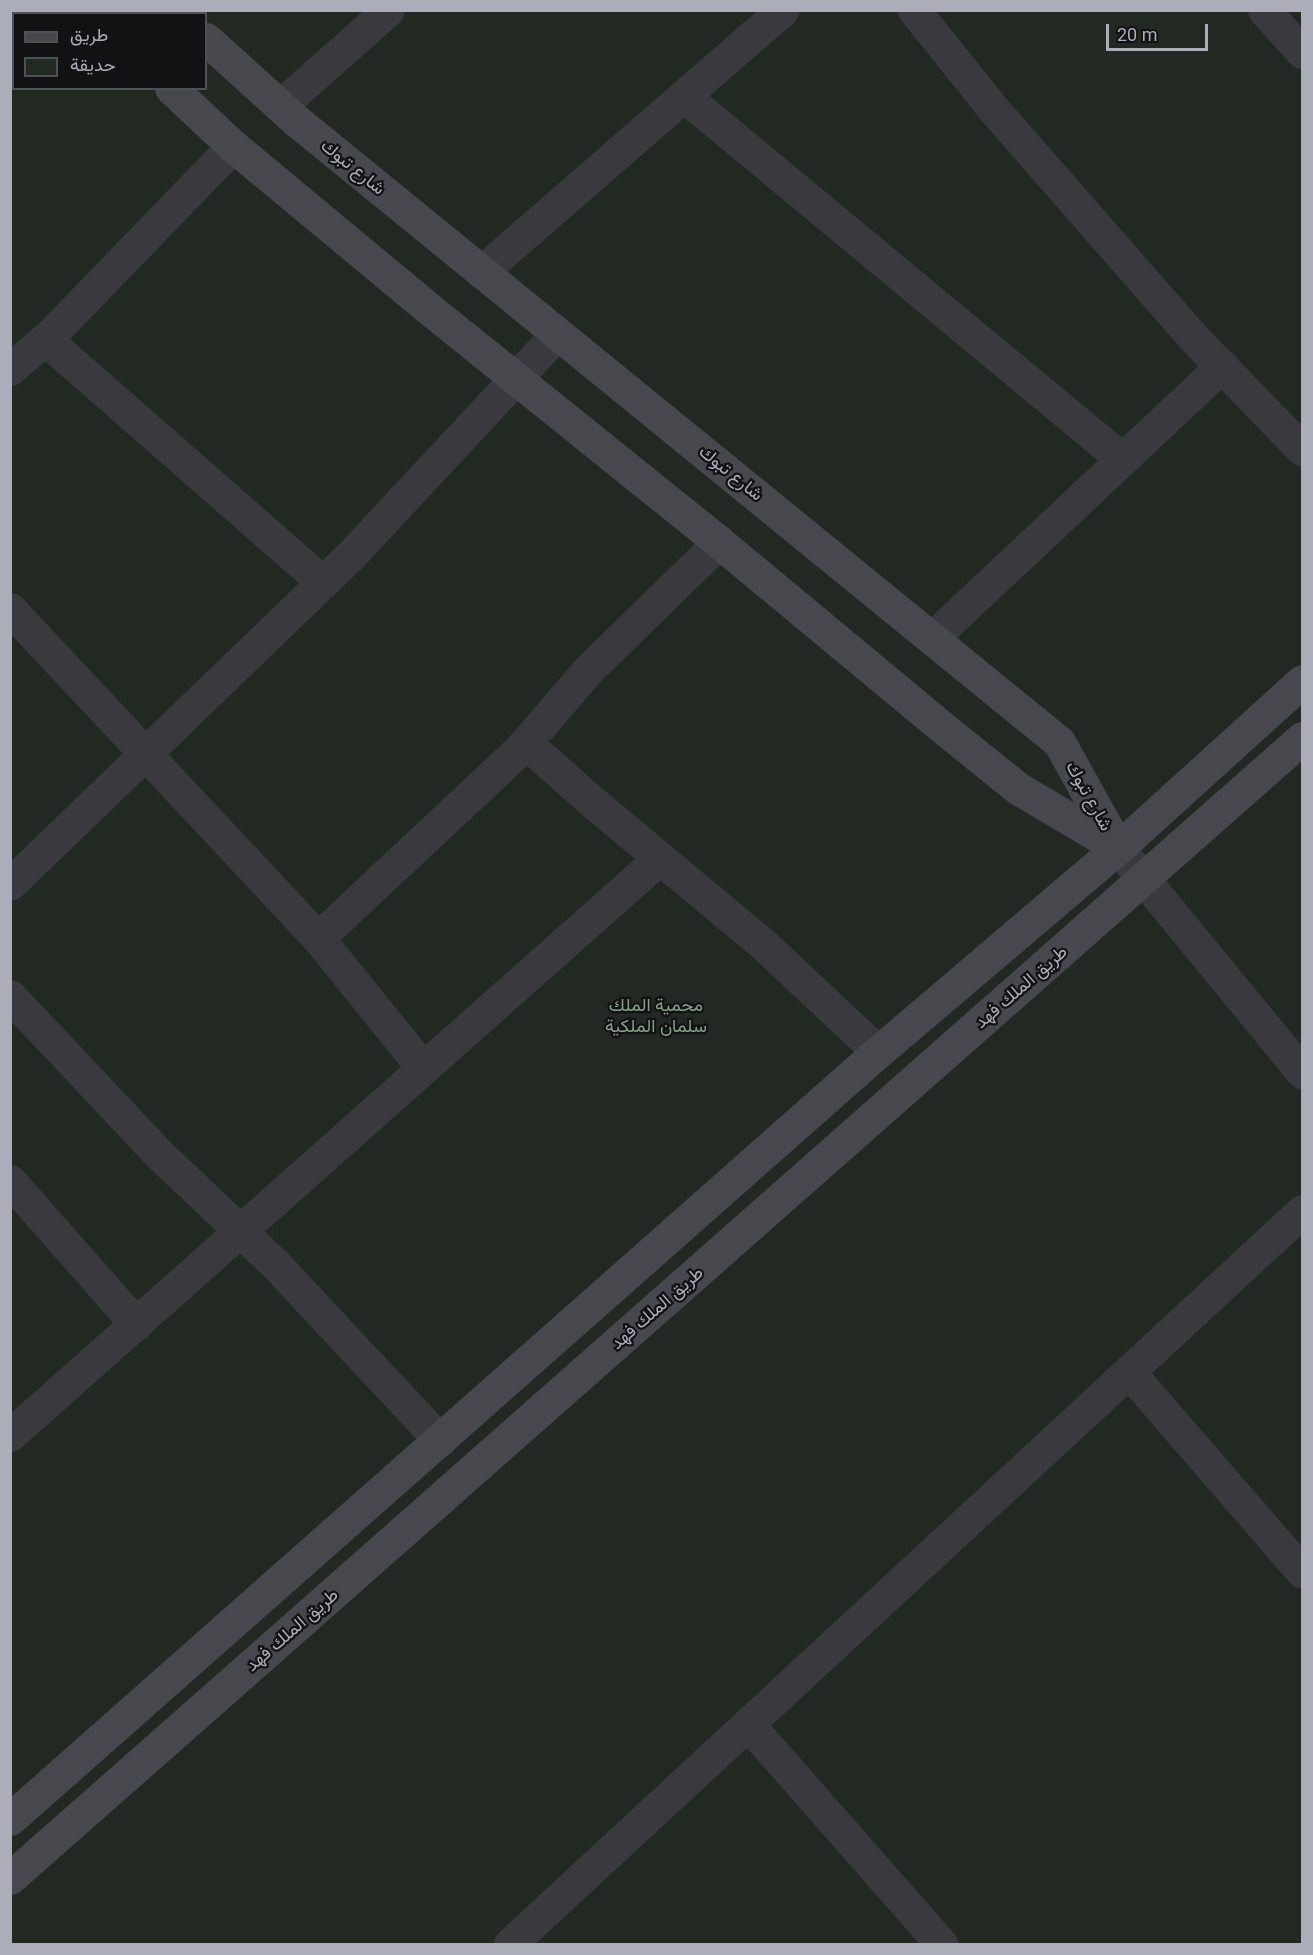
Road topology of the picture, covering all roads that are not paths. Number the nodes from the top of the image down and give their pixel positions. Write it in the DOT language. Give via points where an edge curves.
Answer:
graph roads {
  1 [pos="388,10"];
  2 [pos="782,10"];
  3 [pos="914,10"];
  4 [pos="1264,10"];
  5 [pos="207,40"];
  6 [pos="1302,52"];
  7 [pos="173,90"];
  8 [pos="684,96"];
  9 [pos="280,106"];
  10 [pos="233,146"];
  11 [pos="481,272"];
  12 [pos="557,334"];
  13 [pos="45,339"];
  14 [pos="1222,366"];
  15 [pos="10,369"];
  16 [pos="516,380"];
  17 [pos="1302,449"];
  18 [pos="1122,459"];
  19 [pos="719,542"];
  20 [pos="323,582"];
  21 [pos="10,609"];
  22 [pos="932,638"];
  23 [pos="1302,681"];
  24 [pos="1302,738"];
  25 [pos="526,743"];
  26 [pos="144,752"];
  27 [pos="1119,848"];
  28 [pos="660,858"];
  29 [pos="1144,878"];
  30 [pos="10,884"];
  31 [pos="318,938"];
  32 [pos="10,996"];
  33 [pos="878,1052"];
  34 [pos="422,1067"];
  35 [pos="1302,1072"];
  36 [pos="10,1181"];
  37 [pos="1302,1210"];
  38 [pos="239,1230"];
  39 [pos="136,1324"];
  40 [pos="1129,1372"];
  41 [pos="10,1436"];
  42 [pos="440,1440"];
  43 [pos="1302,1572"];
  44 [pos="748,1724"];
  45 [pos="10,1819"];
  46 [pos="10,1878"];
  47 [pos="510,1944"];
  48 [pos="941,1944"];
  1 -- 9 [label="street"];
  2 -- 8 [label="street"];
  3 -- 14 [label="street" via="1003,120"];
  4 -- 6 [label="street"];
  5 -- 9 [label="street, شارع تبوك"];
  7 -- 10 [label="street, شارع تبوك"];
  8 -- 11 [label="street"];
  8 -- 18 [label="street"];
  9 -- 11 [label="street, شارع تبوك"];
  10 -- 13 [label="street"];
  10 -- 16 [label="street, شارع تبوك"];
  11 -- 12 [label="street, شارع تبوك"];
  12 -- 16 [label="street"];
  12 -- 22 [label="street, شارع تبوك"];
  13 -- 15 [label="street"];
  13 -- 20 [label="street"];
  14 -- 17 [label="street"];
  14 -- 18 [label="street"];
  16 -- 19 [label="street, شارع تبوك"];
  16 -- 20 [label="street"];
  18 -- 22 [label="street"];
  19 -- 25 [label="street" via="588,670"];
  19 -- 27 [label="street, شارع تبوك" via="1019,789"];
  20 -- 26 [label="street"];
  21 -- 26 [label="street"];
  22 -- 27 [label="street, شارع تبوك" via="1059,742"];
  23 -- 27 [label="street"];
  24 -- 29 [label="street, طريق الملك فهد"];
  25 -- 28 [label="street"];
  25 -- 31 [label="street"];
  26 -- 30 [label="street"];
  26 -- 31 [label="street"];
  27 -- 29 [label="street"];
  27 -- 33 [label="street"];
  28 -- 33 [label="street" via="762,943"];
  28 -- 34 [label="street"];
  29 -- 35 [label="street"];
  29 -- 46 [label="street, طريق الملك فهد"];
  31 -- 34 [label="street"];
  32 -- 38 [label="street" via="159,1154"];
  33 -- 42 [label="street"];
  34 -- 38 [label="street"];
  36 -- 39 [label="street"];
  37 -- 40 [label="street"];
  38 -- 39 [label="street"];
  38 -- 42 [label="street"];
  39 -- 41 [label="street"];
  40 -- 43 [label="street"];
  40 -- 44 [label="street"];
  42 -- 45 [label="street"];
  44 -- 47 [label="street"];
  44 -- 48 [label="street"];
}
